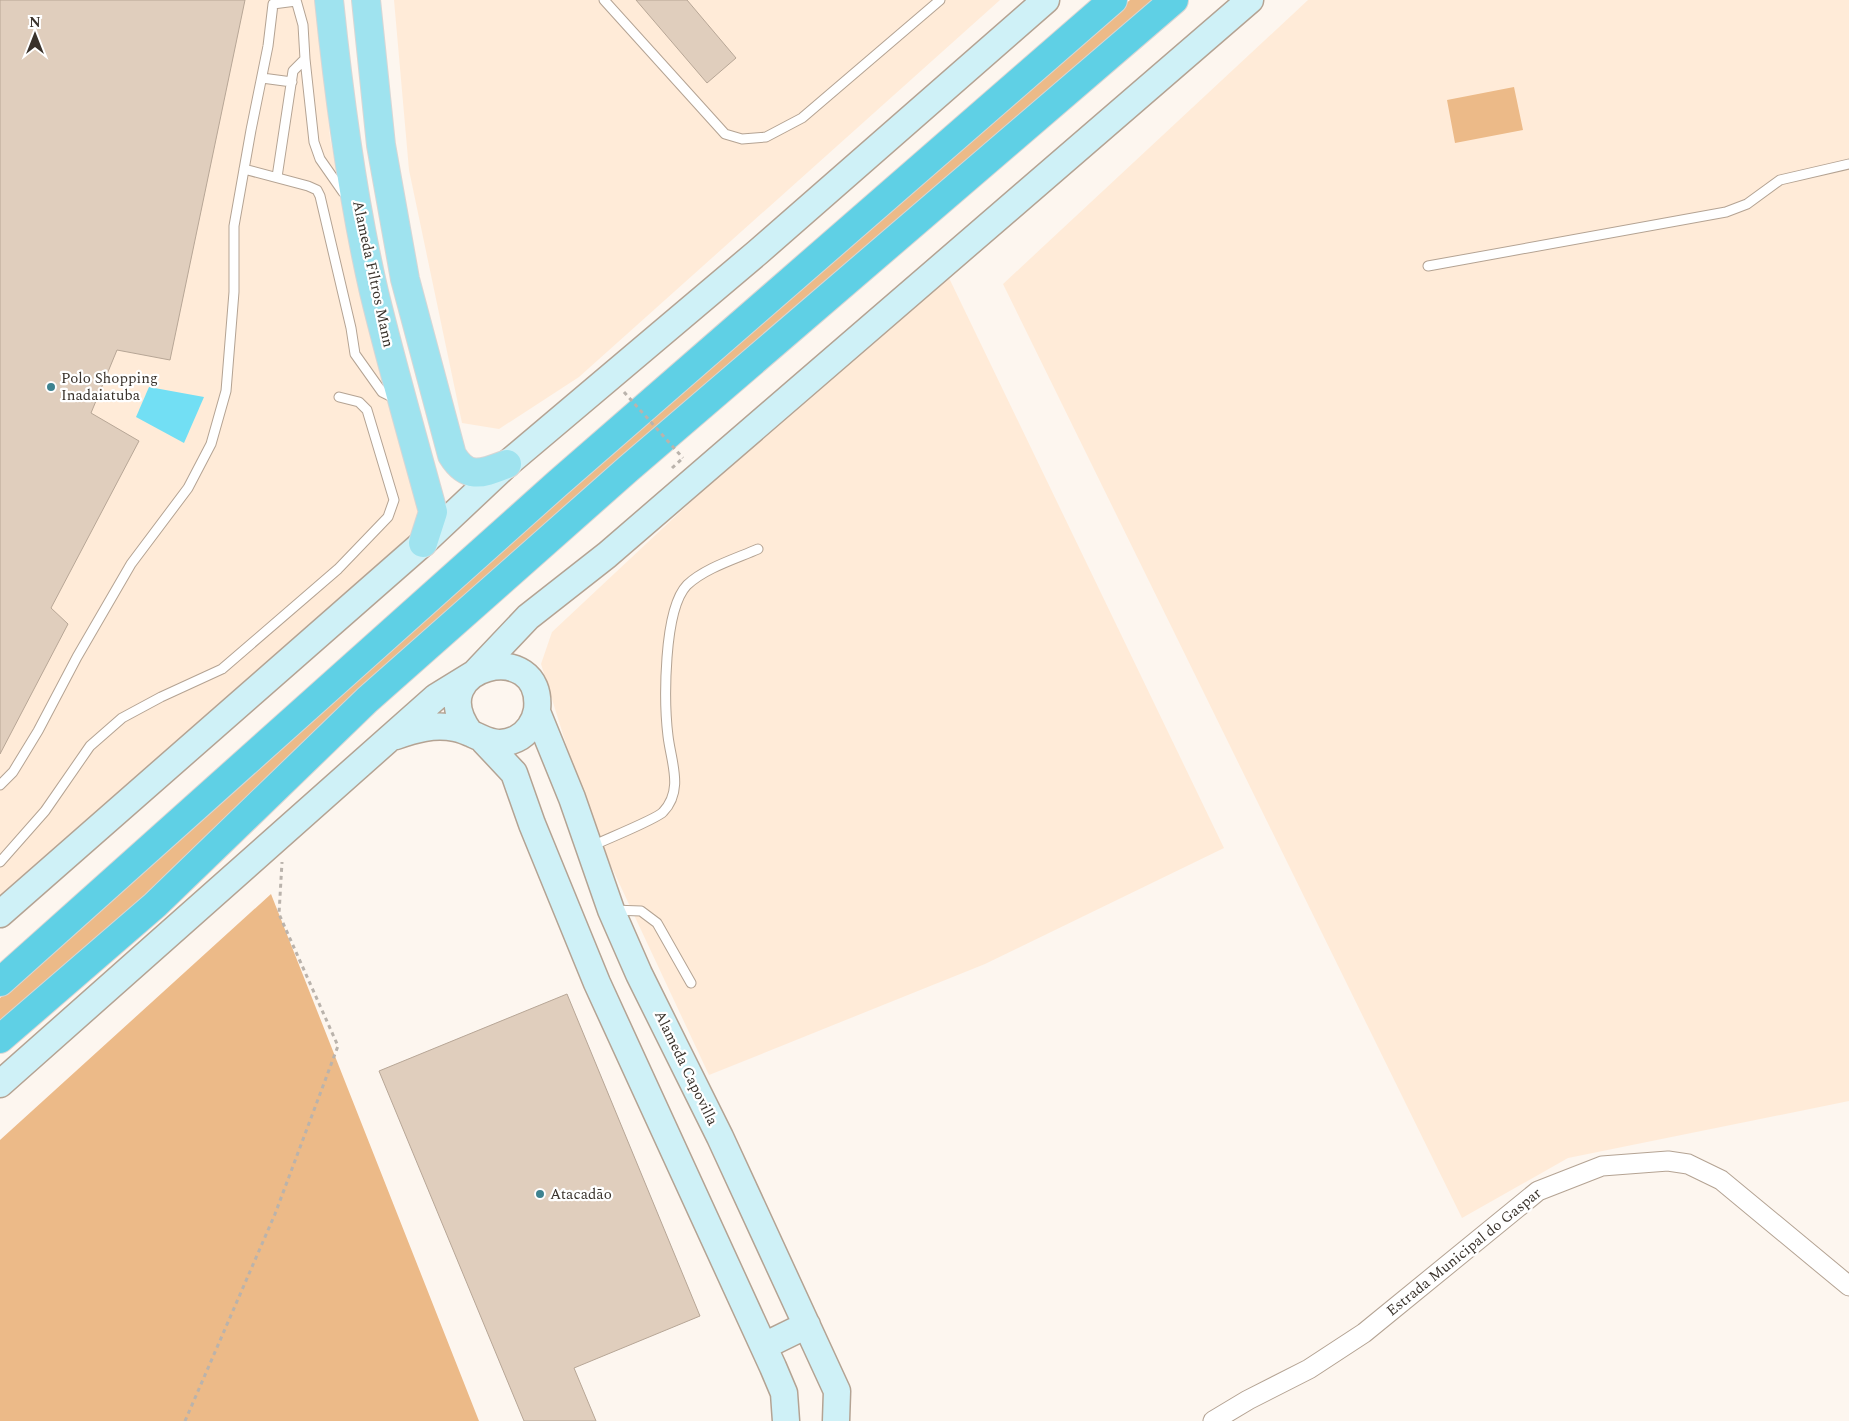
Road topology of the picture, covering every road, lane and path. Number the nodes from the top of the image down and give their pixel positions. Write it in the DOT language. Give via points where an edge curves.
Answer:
graph roads {
  1 [pos="328,0"];
  2 [pos="366,0"];
  3 [pos="604,0"];
  4 [pos="940,0"];
  5 [pos="1046,0"];
  6 [pos="1113,0"];
  7 [pos="1174,0"];
  8 [pos="1250,0"];
  9 [pos="296,1"];
  10 [pos="273,2"];
  11 [pos="371,52"];
  12 [pos="335,56"];
  13 [pos="305,59"];
  14 [pos="262,78"];
  15 [pos="292,82"];
  16 [pos="1849,164"];
  17 [pos="244,169"];
  18 [pos="277,178"];
  19 [pos="362,230"];
  20 [pos="1428,266"];
  21 [pos="405,279"];
  22 [pos="374,291"];
  23 [pos="624,392"];
  24 [pos="339,397"];
  25 [pos="402,402"];
  26 [pos="683,458"];
  27 [pos="507,464"];
  28 [pos="423,542"];
  29 [pos="758,549"];
  30 [pos="528,617"];
  31 [pos="474,673"];
  32 [pos="530,681"];
  33 [pos="537,712"];
  34 [pos="477,737"];
  35 [pos="388,739"];
  36 [pos="0,785"];
  37 [pos="284,832"];
  38 [pos="589,847"];
  39 [pos="0,862"];
  40 [pos="611,910"];
  41 [pos="0,914"];
  42 [pos="0,982"];
  43 [pos="691,983"];
  44 [pos="0,1039"];
  45 [pos="681,1059"];
  46 [pos="642,1076"];
  47 [pos="0,1084"];
  48 [pos="1849,1286"];
  49 [pos="807,1325"];
  50 [pos="764,1346"];
  51 [pos="185,1421"];
  52 [pos="786,1421"];
  53 [pos="836,1421"];
  54 [pos="1213,1421"];
  1 -- 12 [label="main road, Alameda Filtros Mann"];
  2 -- 11 [label="main road, Alameda Filtros Mann"];
  3 -- 4 [label="lane" via="725,134 742,139 766,137 802,118"];
  5 -- 27 [label="main road" via="758,252"];
  6 -- 42 [label="highway" via="558,483"];
  7 -- 44 [label="highway" via="620,475 367,700 156,904"];
  8 -- 30 [label="main road" via="607,555"];
  9 -- 10 [label="lane"];
  9 -- 13 [label="lane" via="303,25"];
  10 -- 14 [label="lane"];
  11 -- 12 [label="main road"];
  11 -- 21 [label="main road, Alameda Filtros Mann" via="381,145"];
  12 -- 19 [label="main road, Alameda Filtros Mann"];
  13 -- 15 [label="lane" via="293,71"];
  13 -- 19 [label="lane" via="314,142 320,159 338,182"];
  14 -- 15 [label="lane"];
  14 -- 17 [label="lane"];
  15 -- 18 [label="lane"];
  16 -- 20 [label="lane" via="1780,180 1746,204 1726,212"];
  17 -- 18 [label="lane"];
  17 -- 36 [label="lane" via="234,226 234,292 226,391 211,444 188,488 131,564 14,772"];
  18 -- 25 [label="lane" via="308,186 320,196 355,354 382,392"];
  19 -- 22 [label="main road, Alameda Filtros Mann"];
  21 -- 22 [label="main road"];
  21 -- 27 [label="main road, Alameda Filtros Mann" via="452,455 459,466 470,472 482,473"];
  22 -- 25 [label="main road, Alameda Filtros Mann"];
  23 -- 26 [label="path, bridge"];
  24 -- 39 [label="lane" via="359,402 367,410 394,500 388,517 338,569 222,669 122,718 90,746 45,811"];
  25 -- 28 [label="main road, Alameda Filtros Mann" via="433,512"];
  27 -- 28 [label="main road"];
  28 -- 41 [label="main road"];
  29 -- 38 [label="lane" via="688,585 674,607 665,675 668,736 676,778 672,799 663,814"];
  30 -- 31 [label="main road"];
  30 -- 32 [label="main road" via="524,657"];
  31 -- 32 [label="main road" via="486,667 504,666"];
  31 -- 34 [label="main road" via="466,681 458,702 459,713"];
  31 -- 35 [label="main road" via="436,697"];
  32 -- 33 [label="main road" via="535,691"];
  33 -- 34 [label="main road" via="533,723 517,739 501,743"];
  33 -- 38 [label="main road, Alameda Capovilla"];
  34 -- 35 [label="main road" via="455,728 430,727"];
  34 -- 46 [label="main road" via="514,773 597,983"];
  35 -- 37 [label="main road"];
  37 -- 47 [label="main road"];
  37 -- 51 [label="path" via="279,914 338,1046 275,1214"];
  38 -- 40 [label="main road, Alameda Capovilla"];
  40 -- 43 [label="lane" via="641,911 658,923"];
  40 -- 45 [label="main road, Alameda Capovilla"];
  45 -- 46 [label="main road"];
  45 -- 49 [label="main road, Alameda Capovilla"];
  46 -- 50 [label="main road"];
  48 -- 54 [label="street, Estrada Municipal do Gaspar" via="1721,1180 1703,1170 1668,1161 1602,1166 1538,1191 1364,1333 1309,1369"];
  49 -- 50 [label="main road"];
  49 -- 53 [label="main road, Alameda Capovilla" via="837,1391"];
  50 -- 52 [label="main road" via="784,1393"];
}
